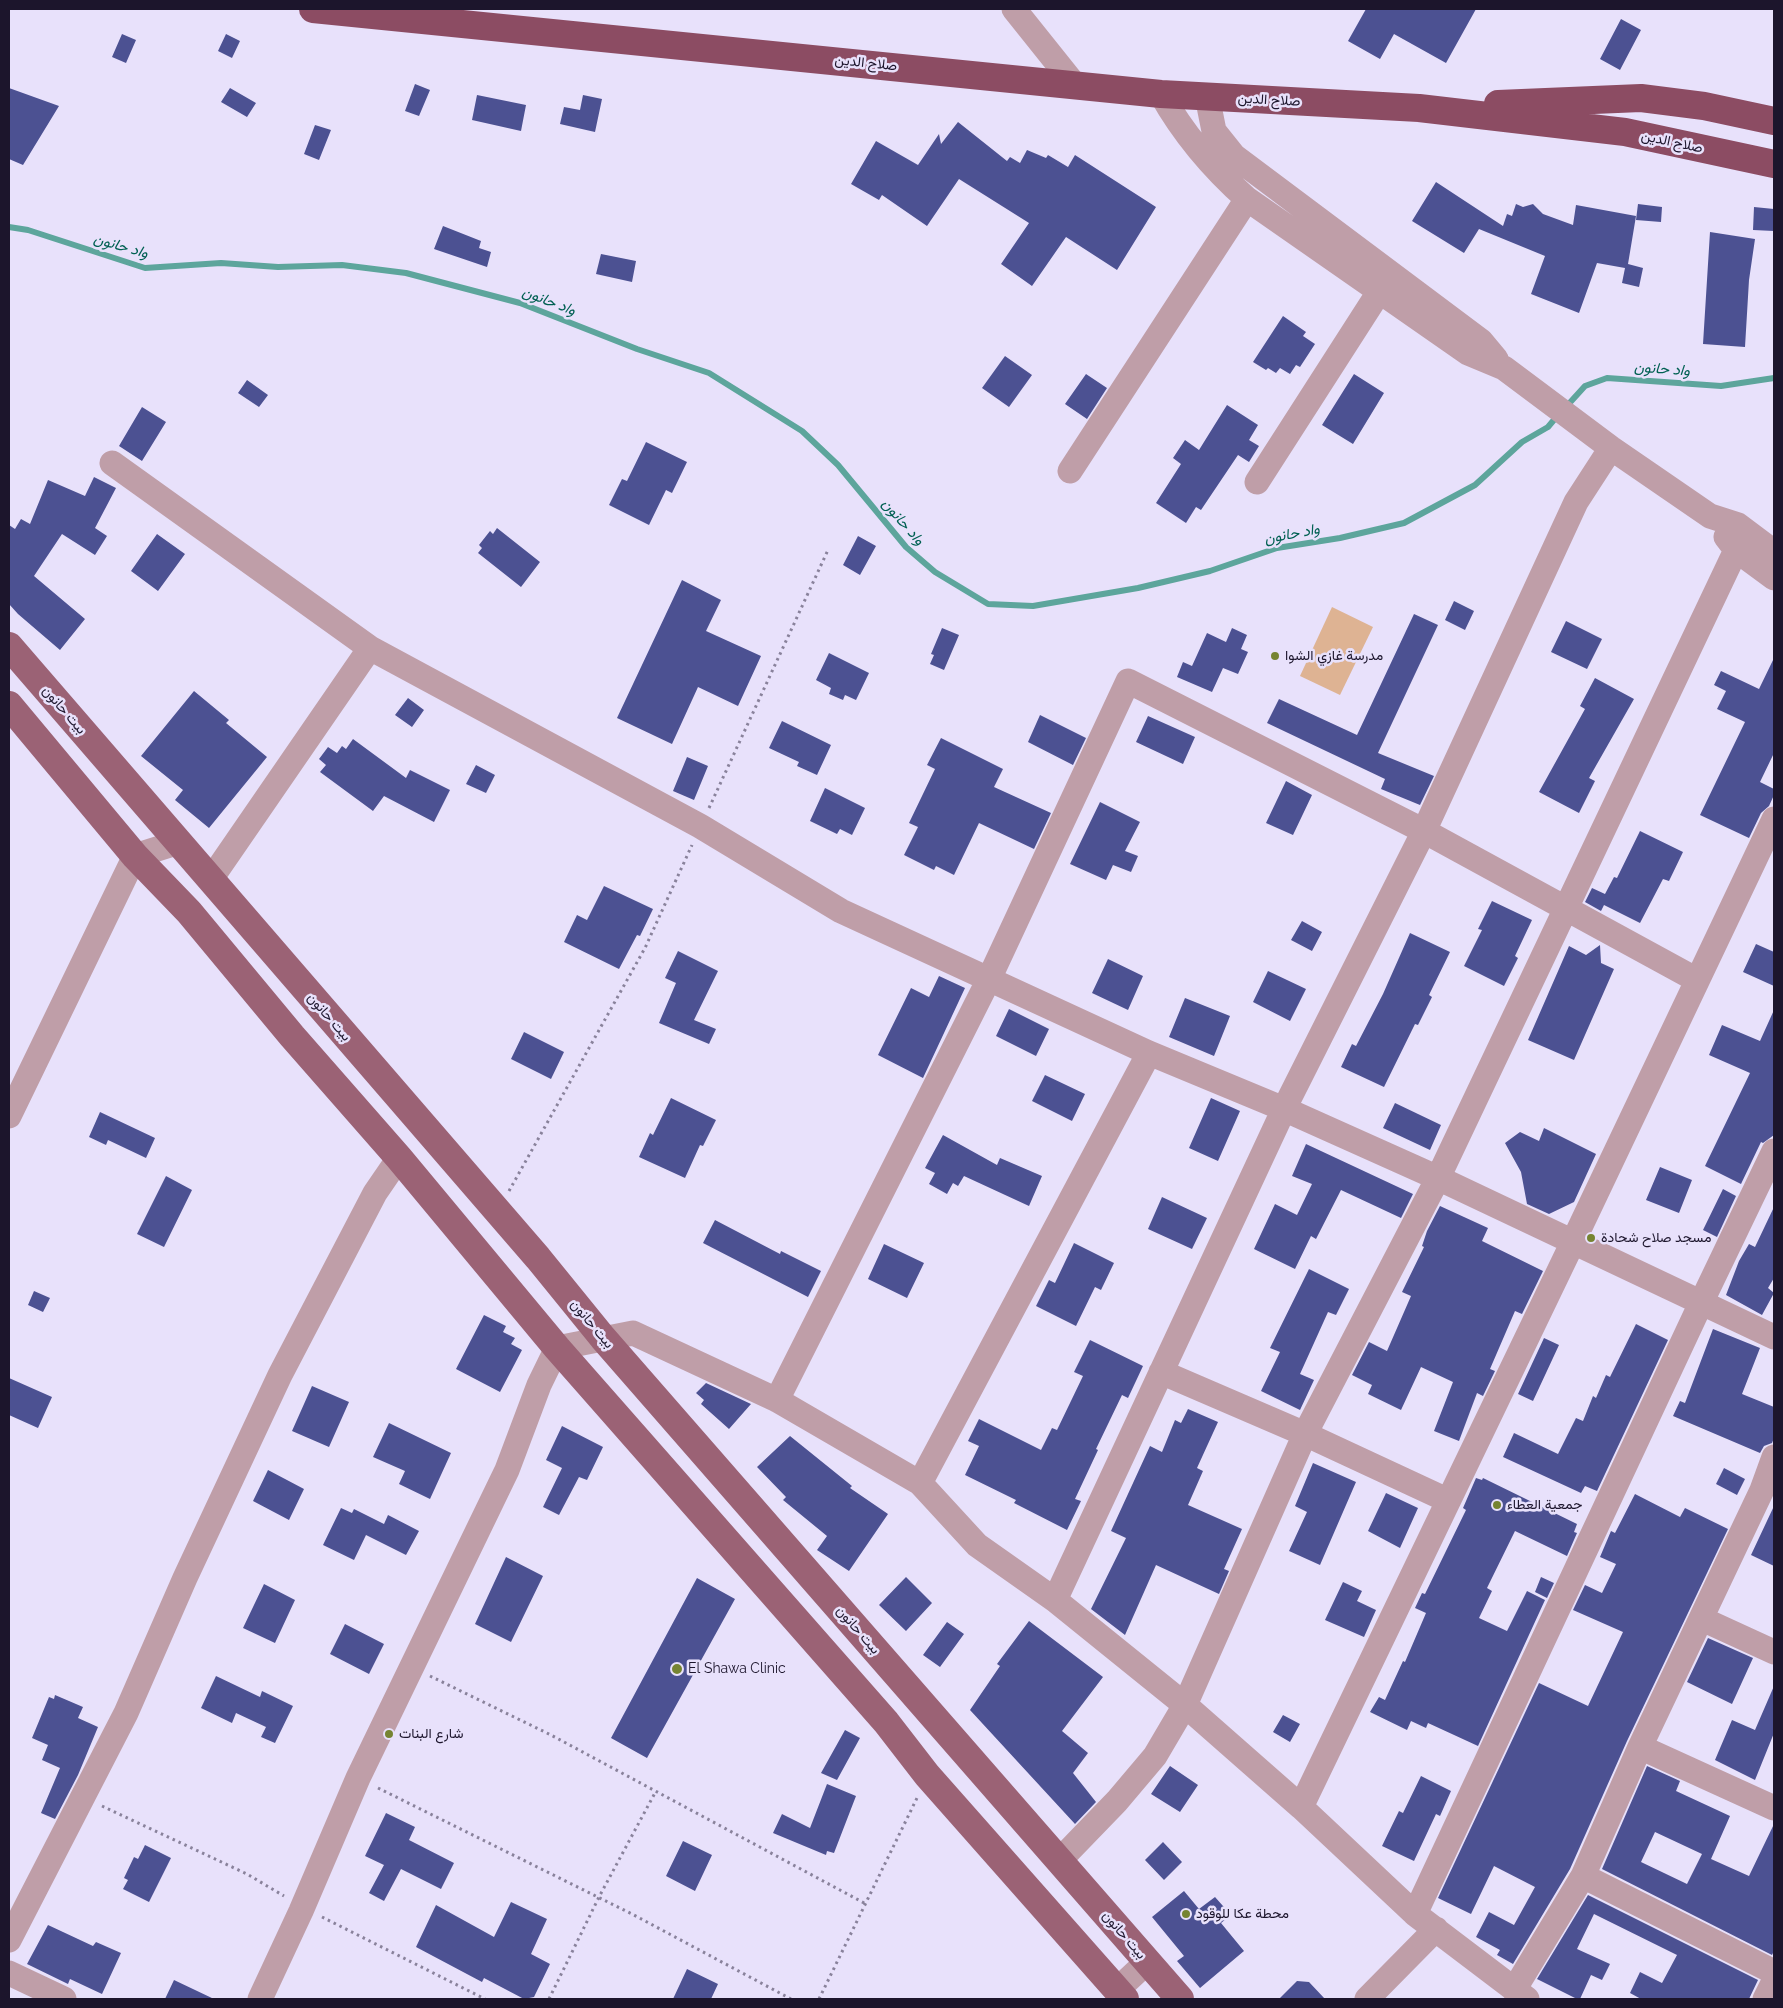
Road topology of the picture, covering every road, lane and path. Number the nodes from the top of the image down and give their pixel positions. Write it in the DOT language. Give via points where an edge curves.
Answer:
graph roads {
  1 [pos="313,9"];
  2 [pos="1014,9"];
  3 [pos="1074,84"];
  4 [pos="1161,94"];
  5 [pos="1206,96"];
  6 [pos="1420,108"];
  7 [pos="1774,121"];
  8 [pos="1774,164"];
  9 [pos="1247,199"];
  10 [pos="1379,292"];
  11 [pos="1504,368"];
  12 [pos="1603,442"];
  13 [pos="112,463"];
  14 [pos="1070,471"];
  15 [pos="1257,482"];
  16 [pos="1710,516"];
  17 [pos="828,550"];
  18 [pos="1736,550"];
  19 [pos="1774,552"];
  20 [pos="1774,578"];
  21 [pos="9,646"];
  22 [pos="370,648"];
  23 [pos="9,705"];
  24 [pos="1774,819"];
  25 [pos="700,826"];
  26 [pos="1424,831"];
  27 [pos="179,842"];
  28 [pos="135,856"];
  29 [pos="211,879"];
  30 [pos="1565,907"];
  31 [pos="989,979"];
  32 [pos="1698,980"];
  33 [pos="1150,1053"];
  34 [pos="1284,1109"];
  35 [pos="9,1116"];
  36 [pos="1774,1152"];
  37 [pos="399,1158"];
  38 [pos="1438,1178"];
  39 [pos="497,1212"];
  40 [pos="1573,1242"];
  41 [pos="1701,1303"];
  42 [pos="1774,1337"];
  43 [pos="603,1338"];
  44 [pos="556,1348"];
  45 [pos="1160,1372"];
  46 [pos="777,1400"];
  47 [pos="1305,1434"];
  48 [pos="1774,1457"];
  49 [pos="920,1483"];
  50 [pos="1768,1493"];
  51 [pos="1447,1500"];
  52 [pos="1055,1600"];
  53 [pos="1702,1619"];
  54 [pos="1774,1652"];
  55 [pos="410,1667"];
  56 [pos="1185,1705"];
  57 [pos="1640,1747"];
  58 [pos="927,1775"];
  59 [pos="358,1778"];
  60 [pos="656,1791"];
  61 [pos="83,1797"];
  62 [pos="1300,1806"];
  63 [pos="1774,1808"];
  64 [pos="1059,1861"];
  65 [pos="1583,1876"];
  66 [pos="599,1897"];
  67 [pos="866,1904"];
  68 [pos="303,1907"];
  69 [pos="1415,1914"];
  70 [pos="1436,1930"];
  71 [pos="9,1940"];
  72 [pos="1147,1962"];
  73 [pos="1774,1972"];
  74 [pos="9,1973"];
  75 [pos="1774,1981"];
  76 [pos="1121,1994"];
  77 [pos="1520,1995"];
  78 [pos="64,1999"];
  79 [pos="260,1999"];
  80 [pos="485,1999"];
  81 [pos="549,1999"];
  82 [pos="791,1999"];
  83 [pos="819,1999"];
  84 [pos="1180,1999"];
  85 [pos="1367,1999"];
  86 [pos="1765,1999"];
  1 -- 3 [label="highway, صلاح الدين"];
  2 -- 3 [label="street"];
  3 -- 4 [label="highway, صلاح الدين"];
  4 -- 5 [label="highway, صلاح الدين"];
  4 -- 9 [label="street" via="1177,122 1216,172"];
  5 -- 6 [label="highway, صلاح الدين"];
  5 -- 11 [label="street" via="1214,130 1234,156 1481,341"];
  6 -- 7 [label="highway, صلاح الدين" via="1641,98 1704,106"];
  6 -- 8 [label="highway, صلاح الدين" via="1625,132"];
  9 -- 10 [label="street"];
  9 -- 14 [label="street"];
  10 -- 11 [label="street" via="1468,353"];
  10 -- 15 [label="street"];
  11 -- 12 [label="street"];
  12 -- 16 [label="street"];
  12 -- 26 [label="street"];
  13 -- 22 [label="street"];
  16 -- 18 [label="street"];
  16 -- 19 [label="street" via="1738,525"];
  17 -- 25 [label="path"];
  18 -- 20 [label="street"];
  18 -- 30 [label="street"];
  21 -- 27 [label="main road, بيت حانون"];
  22 -- 25 [label="street"];
  22 -- 29 [label="street"];
  23 -- 28 [label="main road"];
  24 -- 32 [label="street"];
  25 -- 31 [label="street" via="841,911"];
  25 -- 39 [label="path" via="645,948"];
  26 -- 30 [label="street"];
  26 -- 31 [label="street" via="1128,681"];
  26 -- 34 [label="street"];
  27 -- 28 [label="street"];
  27 -- 29 [label="main road, بيت حانون"];
  28 -- 35 [label="street"];
  28 -- 37 [label="main road" via="189,912"];
  29 -- 39 [label="main road, بيت حانون"];
  30 -- 32 [label="street"];
  30 -- 38 [label="street"];
  31 -- 33 [label="street"];
  31 -- 46 [label="street"];
  32 -- 40 [label="street"];
  33 -- 34 [label="street"];
  33 -- 49 [label="street"];
  34 -- 38 [label="street"];
  34 -- 45 [label="street"];
  36 -- 41 [label="street"];
  37 -- 44 [label="main road"];
  37 -- 61 [label="street" via="375,1193 280,1375 126,1713"];
  38 -- 40 [label="street"];
  38 -- 47 [label="street"];
  39 -- 43 [label="main road, بيت حانون"];
  40 -- 41 [label="street"];
  40 -- 51 [label="street"];
  41 -- 42 [label="street"];
  41 -- 69 [label="street"];
  43 -- 44 [label="street"];
  43 -- 46 [label="street" via="633,1333"];
  43 -- 64 [label="main road, بيت حانون"];
  44 -- 55 [label="street" via="507,1470"];
  44 -- 58 [label="main road" via="886,1722"];
  45 -- 47 [label="street"];
  45 -- 52 [label="street"];
  46 -- 49 [label="street"];
  47 -- 51 [label="street"];
  47 -- 56 [label="street"];
  48 -- 50 [label="street"];
  49 -- 52 [label="street" via="977,1545"];
  50 -- 53 [label="street"];
  51 -- 62 [label="street"];
  52 -- 56 [label="street"];
  53 -- 54 [label="street"];
  53 -- 57 [label="street"];
  55 -- 59 [label="street"];
  55 -- 60 [label="path" via="551,1735"];
  56 -- 62 [label="street"];
  56 -- 64 [label="street" via="1155,1756"];
  57 -- 63 [label="street"];
  57 -- 65 [label="street"];
  58 -- 67 [label="path"];
  58 -- 76 [label="main road"];
  59 -- 66 [label="path"];
  59 -- 68 [label="street"];
  60 -- 66 [label="path"];
  60 -- 67 [label="path"];
  61 -- 68 [label="path" via="247,1874"];
  61 -- 71 [label="street"];
  62 -- 69 [label="street"];
  64 -- 72 [label="main road, بيت حانون"];
  65 -- 73 [label="street"];
  65 -- 77 [label="street"];
  66 -- 81 [label="path"];
  66 -- 82 [label="path"];
  67 -- 83 [label="path"];
  68 -- 79 [label="street"];
  68 -- 80 [label="path"];
  69 -- 70 [label="street"];
  70 -- 77 [label="street"];
  70 -- 85 [label="street"];
  72 -- 76 [label="street"];
  72 -- 84 [label="main road, بيت حانون"];
  74 -- 78 [label="street"];
  75 -- 86 [label="street"];
}
